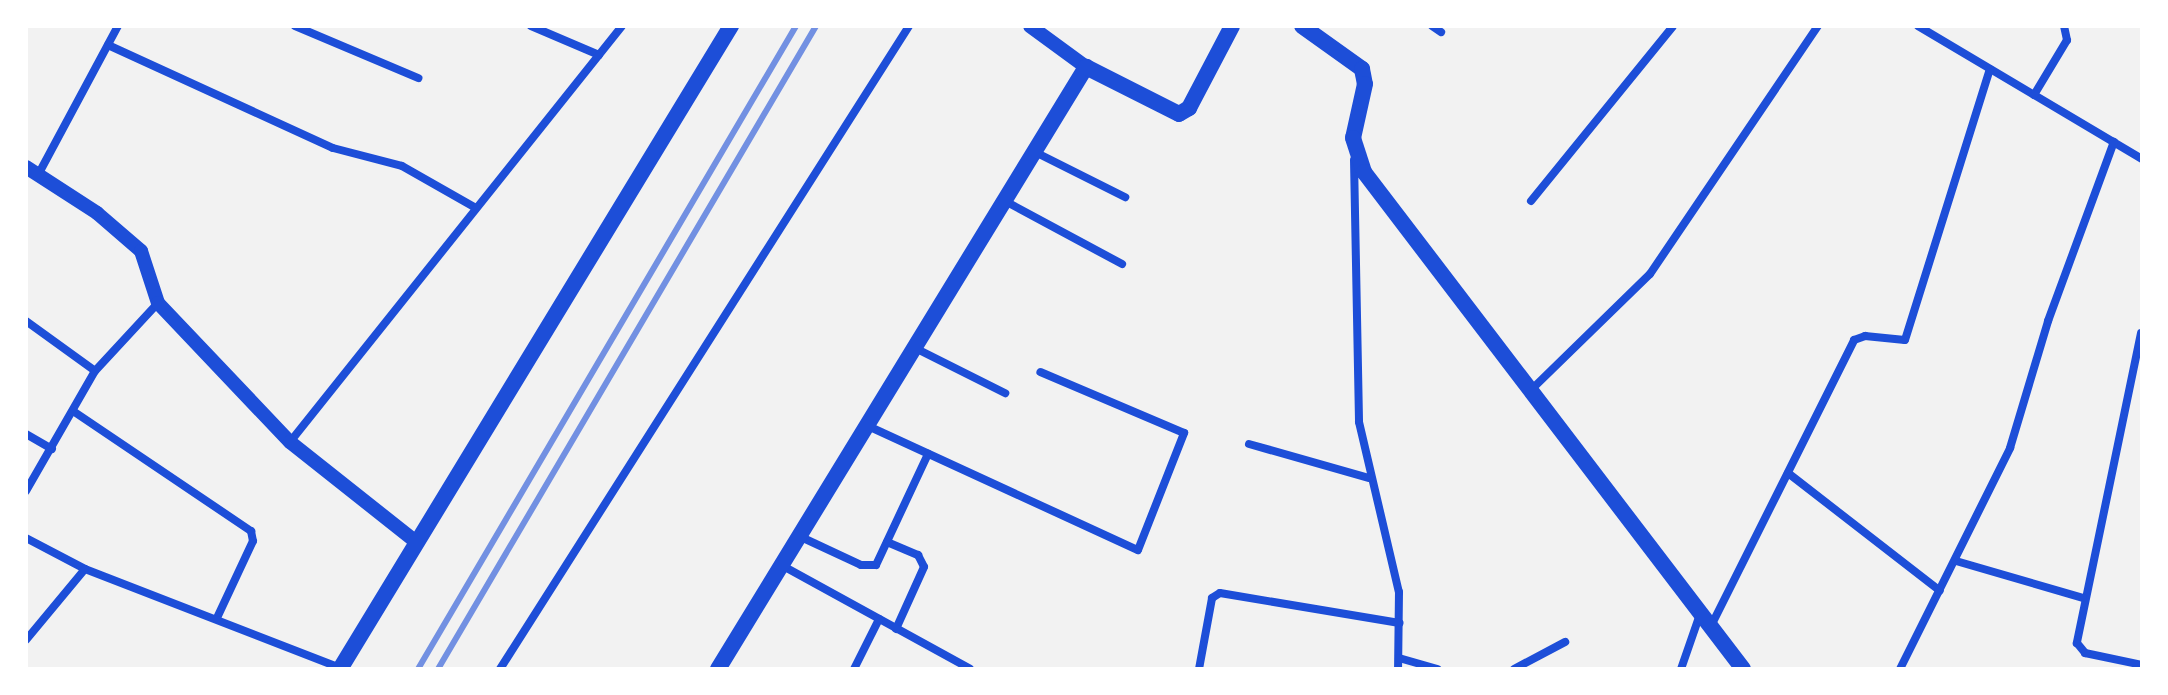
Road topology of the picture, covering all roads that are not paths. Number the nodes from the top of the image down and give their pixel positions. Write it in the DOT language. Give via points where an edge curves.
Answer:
graph roads {
  1 [pos="118,26"];
  2 [pos="295,26"];
  3 [pos="531,26"];
  4 [pos="622,26"];
  5 [pos="731,26"];
  6 [pos="909,26"];
  7 [pos="1030,26"];
  8 [pos="1232,26"];
  9 [pos="1302,26"];
  10 [pos="1432,26"];
  11 [pos="1673,26"];
  12 [pos="1818,26"];
  13 [pos="1918,26"];
  14 [pos="2064,26"];
  15 [pos="1441,32"];
  16 [pos="108,45"];
  17 [pos="599,55"];
  18 [pos="1086,67"];
  19 [pos="1990,69"];
  20 [pos="418,78"];
  21 [pos="2034,95"];
  22 [pos="2114,142"];
  23 [pos="1034,151"];
  24 [pos="1354,155"];
  25 [pos="2142,159"];
  26 [pos="32,171"];
  27 [pos="1125,197"];
  28 [pos="1004,200"];
  29 [pos="1531,201"];
  30 [pos="476,208"];
  31 [pos="1122,264"];
  32 [pos="158,303"];
  33 [pos="26,321"];
  34 [pos="2141,333"];
  35 [pos="915,348"];
  36 [pos="95,371"];
  37 [pos="1040,372"];
  38 [pos="1530,391"];
  39 [pos="1005,393"];
  40 [pos="73,411"];
  41 [pos="868,426"];
  42 [pos="26,434"];
  43 [pos="290,442"];
  44 [pos="1249,444"];
  45 [pos="52,449"];
  46 [pos="928,454"];
  47 [pos="1788,473"];
  48 [pos="1369,478"];
  49 [pos="26,491"];
  50 [pos="801,537"];
  51 [pos="26,538"];
  52 [pos="415,541"];
  53 [pos="887,542"];
  54 [pos="1956,561"];
  55 [pos="783,566"];
  56 [pos="85,569"];
  57 [pos="1940,591"];
  58 [pos="2083,598"];
  59 [pos="217,618"];
  60 [pos="879,619"];
  61 [pos="1705,620"];
  62 [pos="1400,623"];
  63 [pos="896,629"];
  64 [pos="26,640"];
  65 [pos="1565,642"];
  66 [pos="1399,658"];
  67 [pos="2142,665"];
  68 [pos="340,668"];
  69 [pos="500,669"];
  70 [pos="718,669"];
  71 [pos="854,669"];
  72 [pos="970,669"];
  73 [pos="1199,669"];
  74 [pos="1398,669"];
  75 [pos="1437,669"];
  76 [pos="1514,669"];
  77 [pos="1681,669"];
  78 [pos="1743,669"];
  79 [pos="1900,669"];
  1 -- 16 [label="street"];
  2 -- 20 [label="street"];
  3 -- 17 [label="street"];
  4 -- 17 [label="street"];
  5 -- 52 [label="main road"];
  6 -- 69 [label="street"];
  7 -- 18 [label="street"];
  8 -- 18 [label="main road" via="1189,108 1179,114"];
  9 -- 24 [label="main road" via="1362,69 1365,84"];
  10 -- 15 [label="street"];
  11 -- 29 [label="street"];
  12 -- 38 [label="street" via="1650,274"];
  13 -- 19 [label="street"];
  14 -- 21 [label="street" via="2067,40"];
  16 -- 26 [label="street"];
  16 -- 30 [label="street" via="333,148 402,166"];
  17 -- 30 [label="street"];
  18 -- 23 [label="main road"];
  19 -- 21 [label="street"];
  19 -- 47 [label="street" via="1905,340 1854,340"];
  21 -- 22 [label="street"];
  22 -- 25 [label="street"];
  22 -- 54 [label="street" via="2048,321 2010,448"];
  23 -- 27 [label="street"];
  23 -- 28 [label="main road"];
  24 -- 38 [label="main road"];
  24 -- 48 [label="street" via="1358,401"];
  26 -- 32 [label="street" via="97,213 141,251"];
  28 -- 31 [label="street"];
  28 -- 35 [label="main road"];
  30 -- 43 [label="street"];
  32 -- 36 [label="street"];
  32 -- 43 [label="street"];
  33 -- 36 [label="street"];
  34 -- 58 [label="street"];
  35 -- 39 [label="street"];
  35 -- 41 [label="main road"];
  36 -- 40 [label="street"];
  37 -- 46 [label="street" via="1184,433 1142,547 1131,549"];
  38 -- 61 [label="main road"];
  40 -- 45 [label="street"];
  40 -- 59 [label="street" via="253,533"];
  41 -- 46 [label="street"];
  41 -- 50 [label="main road"];
  42 -- 45 [label="street"];
  43 -- 52 [label="street"];
  44 -- 48 [label="street"];
  45 -- 49 [label="street"];
  46 -- 53 [label="street"];
  47 -- 57 [label="street"];
  47 -- 61 [label="street"];
  48 -- 62 [label="street" via="1394,562"];
  50 -- 53 [label="street" via="872,566"];
  50 -- 55 [label="main road"];
  51 -- 56 [label="street"];
  52 -- 68 [label="main road"];
  53 -- 63 [label="street" via="918,555 924,567"];
  54 -- 57 [label="street"];
  54 -- 58 [label="street"];
  55 -- 60 [label="street"];
  55 -- 70 [label="main road"];
  56 -- 59 [label="street"];
  56 -- 64 [label="street"];
  57 -- 79 [label="street"];
  58 -- 67 [label="street" via="2080,648"];
  59 -- 68 [label="street"];
  60 -- 63 [label="street"];
  60 -- 71 [label="street"];
  61 -- 77 [label="street"];
  61 -- 78 [label="main road"];
  62 -- 66 [label="street"];
  62 -- 73 [label="street" via="1215,594"];
  63 -- 72 [label="street"];
  65 -- 76 [label="street"];
  66 -- 74 [label="street"];
  66 -- 75 [label="street"];
}
